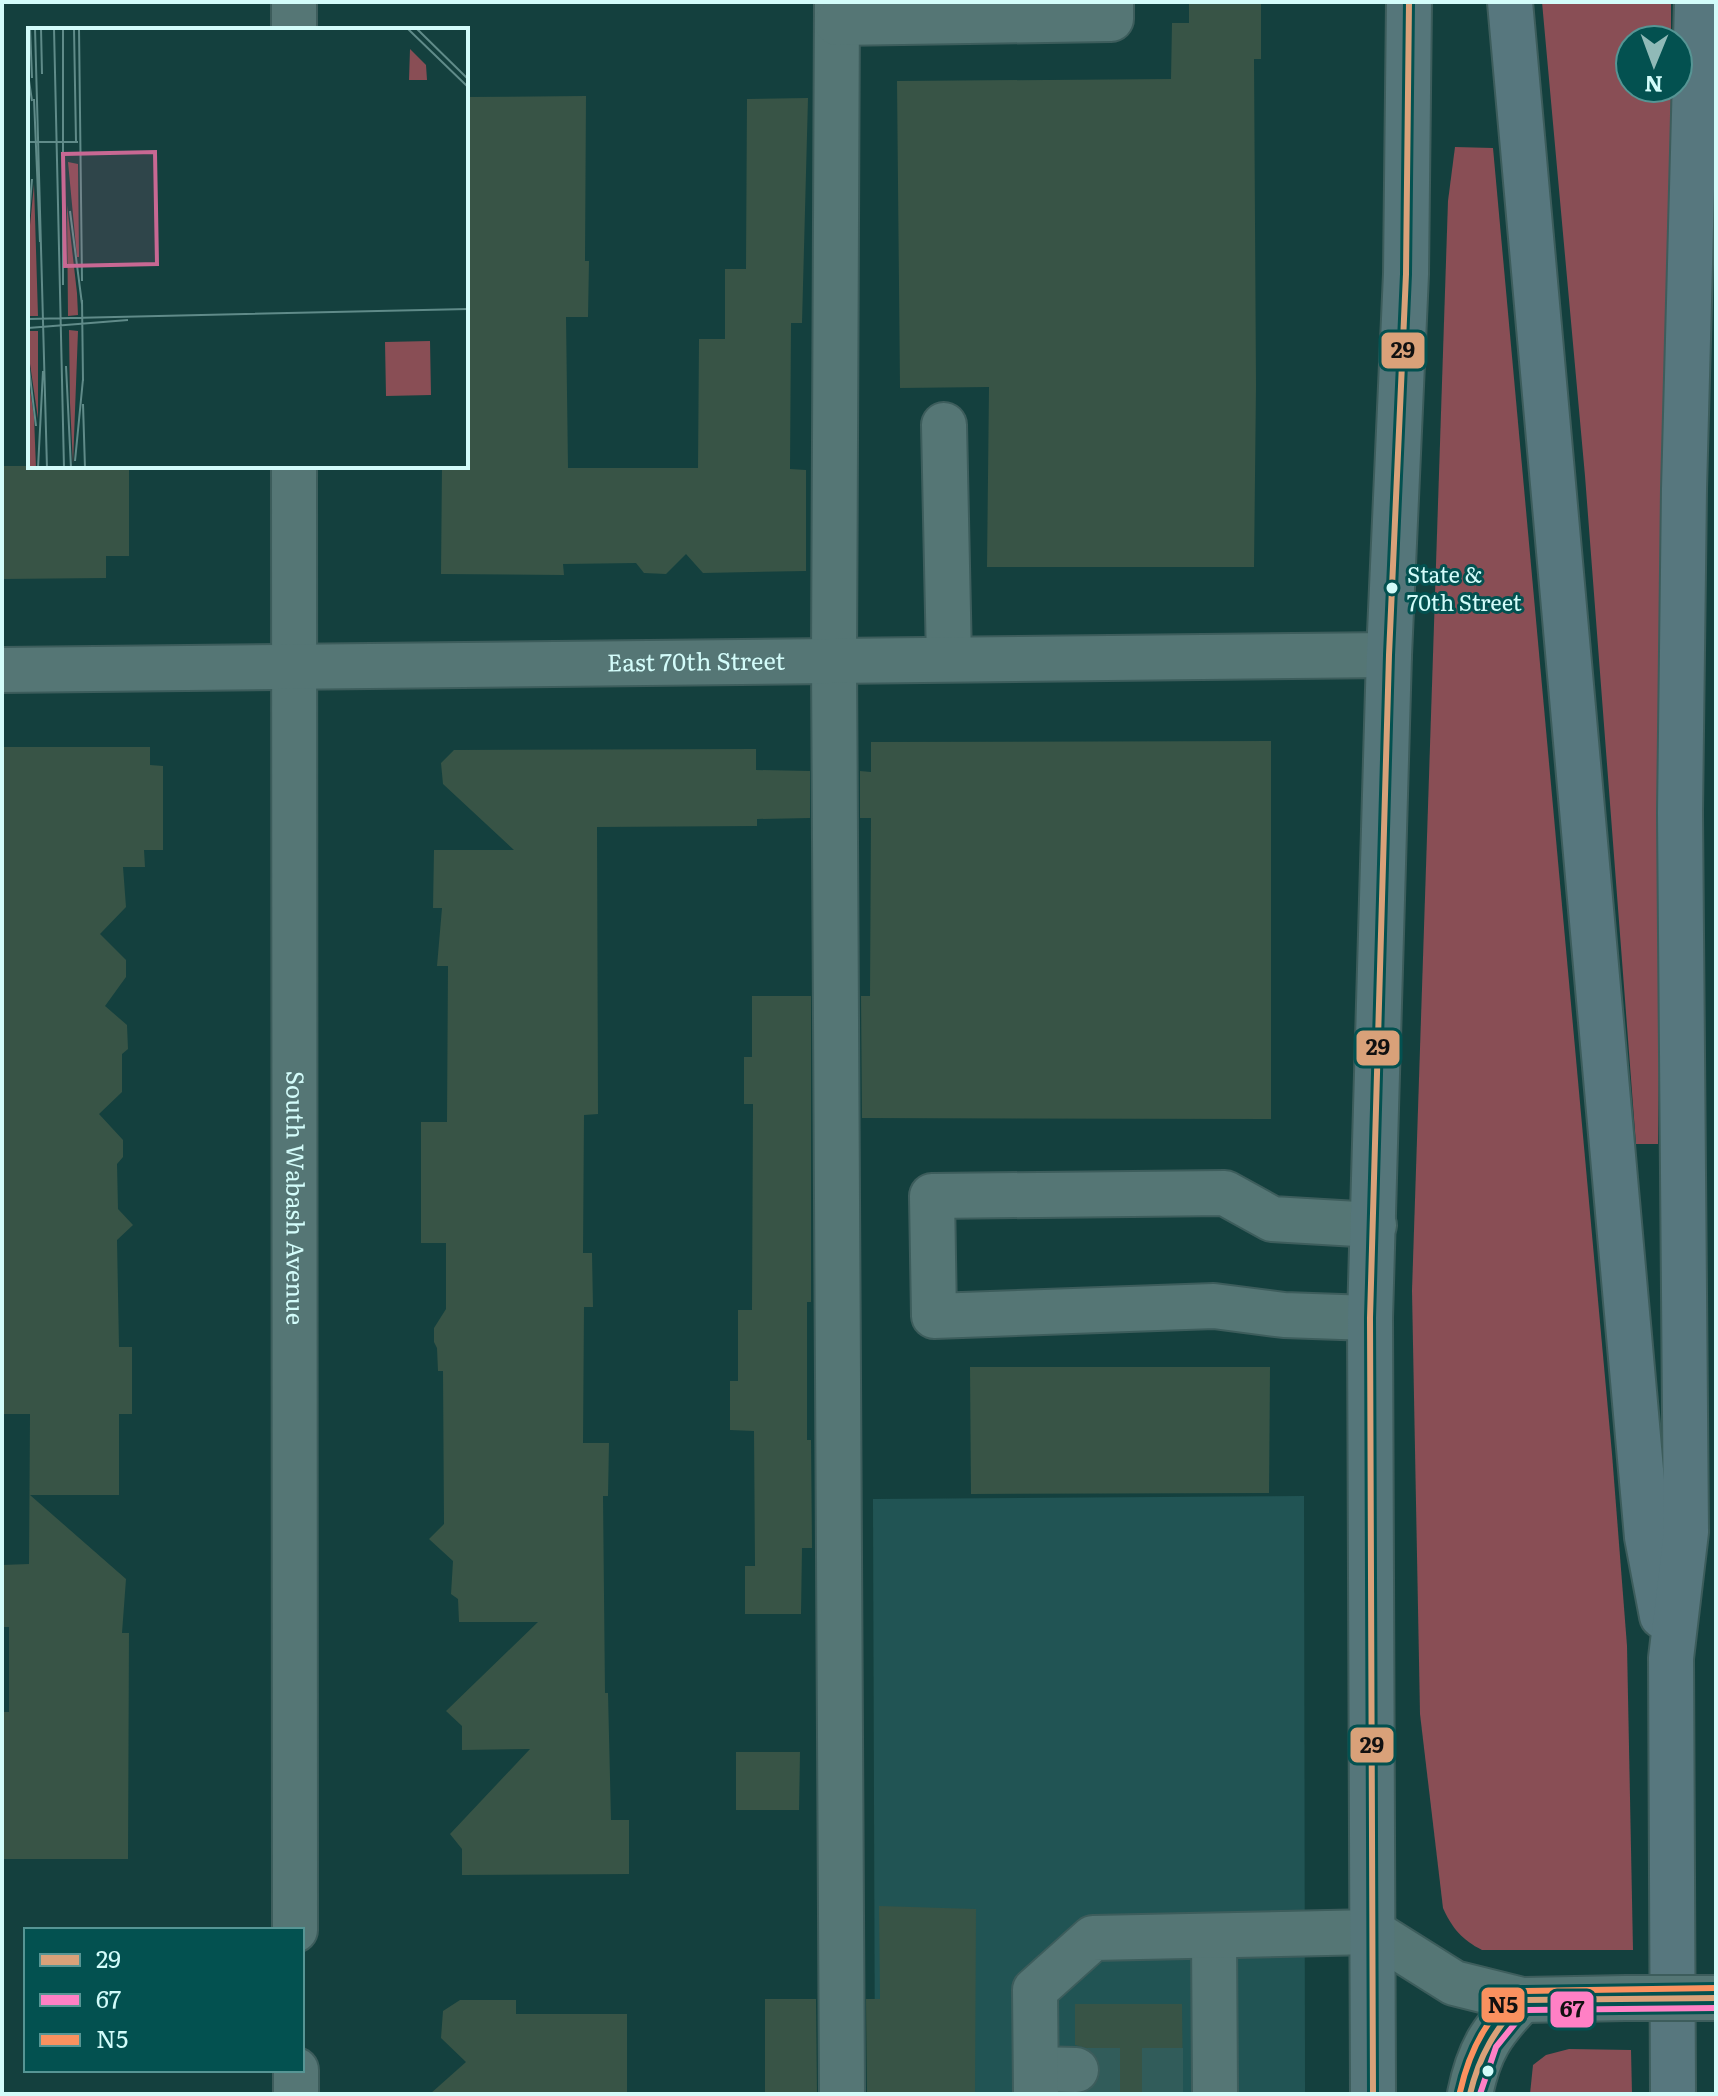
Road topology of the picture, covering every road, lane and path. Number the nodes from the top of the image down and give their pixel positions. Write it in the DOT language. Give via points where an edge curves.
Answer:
graph roads {
  1 [pos="294,2"];
  2 [pos="1111,2"];
  3 [pos="1409,2"];
  4 [pos="1510,2"];
  5 [pos="1697,2"];
  6 [pos="837,12"];
  7 [pos="294,28"];
  8 [pos="944,425"];
  9 [pos="294,468"];
  10 [pos="1389,655"];
  11 [pos="949,659"];
  12 [pos="834,661"];
  13 [pos="295,668"];
  14 [pos="2,670"];
  15 [pos="1374,1225"];
  16 [pos="1370,1318"];
  17 [pos="1671,1658"];
  18 [pos="295,1928"];
  19 [pos="1373,1932"];
  20 [pos="1214,1937"];
  21 [pos="1716,1998"];
  22 [pos="1522,2000"];
  23 [pos="296,2072"];
  24 [pos="1049,2078"];
  25 [pos="1204,2078"];
  26 [pos="296,2094"];
  27 [pos="842,2094"];
  28 [pos="1373,2094"];
  29 [pos="1470,2094"];
  30 [pos="1673,2094"];
  1 -- 7 [label="street"];
  2 -- 6 [label="street" via="1111,19"];
  3 -- 10 [label="main road" via="1406,274"];
  4 -- 17 [label="highway" via="1647,1537"];
  5 -- 17 [label="highway" via="1680,813 1686,1532"];
  6 -- 12 [label="street"];
  8 -- 11 [label="street"];
  9 -- 13 [label="street, South Wabash Avenue"];
  10 -- 11 [label="street, East 70th Street"];
  10 -- 15 [label="main road"];
  11 -- 12 [label="street, East 70th Street"];
  12 -- 13 [label="street, East 70th Street"];
  12 -- 27 [label="street"];
  13 -- 14 [label="street, East 70th Street"];
  13 -- 18 [label="street, South Wabash Avenue"];
  15 -- 16 [label="main road"];
  15 -- 16 [label="street" via="1272,1219 1225,1193 932,1196 934,1316 1214,1306"];
  16 -- 19 [label="main road"];
  17 -- 30 [label="highway"];
  19 -- 20 [label="street"];
  19 -- 22 [label="street" via="1454,1983"];
  19 -- 28 [label="main road"];
  20 -- 24 [label="street" via="1093,1938 1035,1990"];
  20 -- 25 [label="street"];
  21 -- 22 [label="street, bridge"];
  22 -- 29 [label="street" via="1494,2029 1476,2065"];
  23 -- 26 [label="street"];
}
